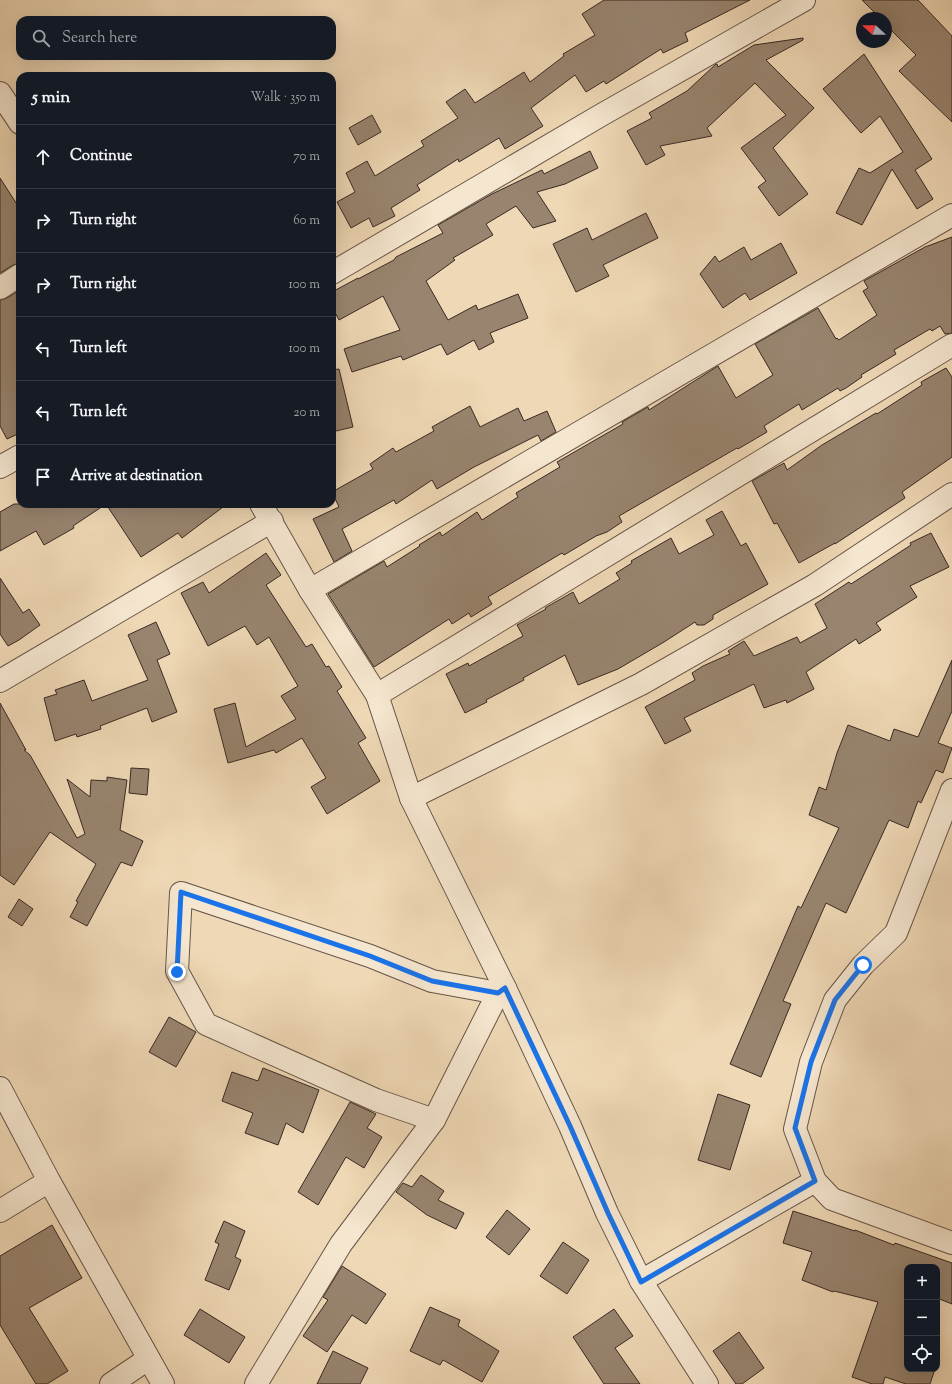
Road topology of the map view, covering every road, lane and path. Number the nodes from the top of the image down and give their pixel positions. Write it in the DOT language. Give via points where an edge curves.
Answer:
graph roads {
  1 [pos="804,0"];
  2 [pos="0,93"];
  3 [pos="16,117"];
  4 [pos="952,215"];
  5 [pos="336,271"];
  6 [pos="16,278"];
  7 [pos="0,288"];
  8 [pos="952,345"];
  9 [pos="16,458"];
  10 [pos="0,467"];
  11 [pos="952,494"];
  12 [pos="266,513"];
  13 [pos="310,590"];
  14 [pos="0,681"];
  15 [pos="377,695"];
  16 [pos="952,790"];
  17 [pos="411,798"];
  18 [pos="502,990"];
  19 [pos="0,1088"];
  20 [pos="434,1120"];
  21 [pos="49,1181"];
  22 [pos="815,1181"];
  23 [pos="0,1211"];
  24 [pos="952,1243"];
  25 [pos="641,1282"];
  26 [pos="148,1358"];
  27 [pos="111,1384"];
  28 [pos="163,1384"];
  29 [pos="256,1384"];
  30 [pos="707,1384"];
  1 -- 5 [label="street"];
  2 -- 3 [label="street"];
  4 -- 13 [label="street"];
  6 -- 7 [label="street"];
  8 -- 15 [label="street"];
  9 -- 10 [label="street"];
  11 -- 17 [label="street" via="815,586 641,684"];
  12 -- 13 [label="street"];
  12 -- 14 [label="street"];
  13 -- 15 [label="street"];
  15 -- 17 [label="street"];
  16 -- 22 [label="street" via="896,933 863,965 835,1000 811,1062 795,1128"];
  17 -- 18 [label="street"];
  18 -- 20 [label="street"];
  18 -- 20 [label="street" via="432,981 370,956 181,892 177,972 206,1024 376,1100"];
  18 -- 25 [label="street" via="570,1126"];
  19 -- 21 [label="street"];
  20 -- 29 [label="street" via="341,1244"];
  21 -- 23 [label="street"];
  21 -- 26 [label="street"];
  22 -- 24 [label="street" via="832,1199"];
  22 -- 25 [label="street"];
  25 -- 30 [label="street"];
  26 -- 27 [label="street"];
  26 -- 28 [label="street"];
}
